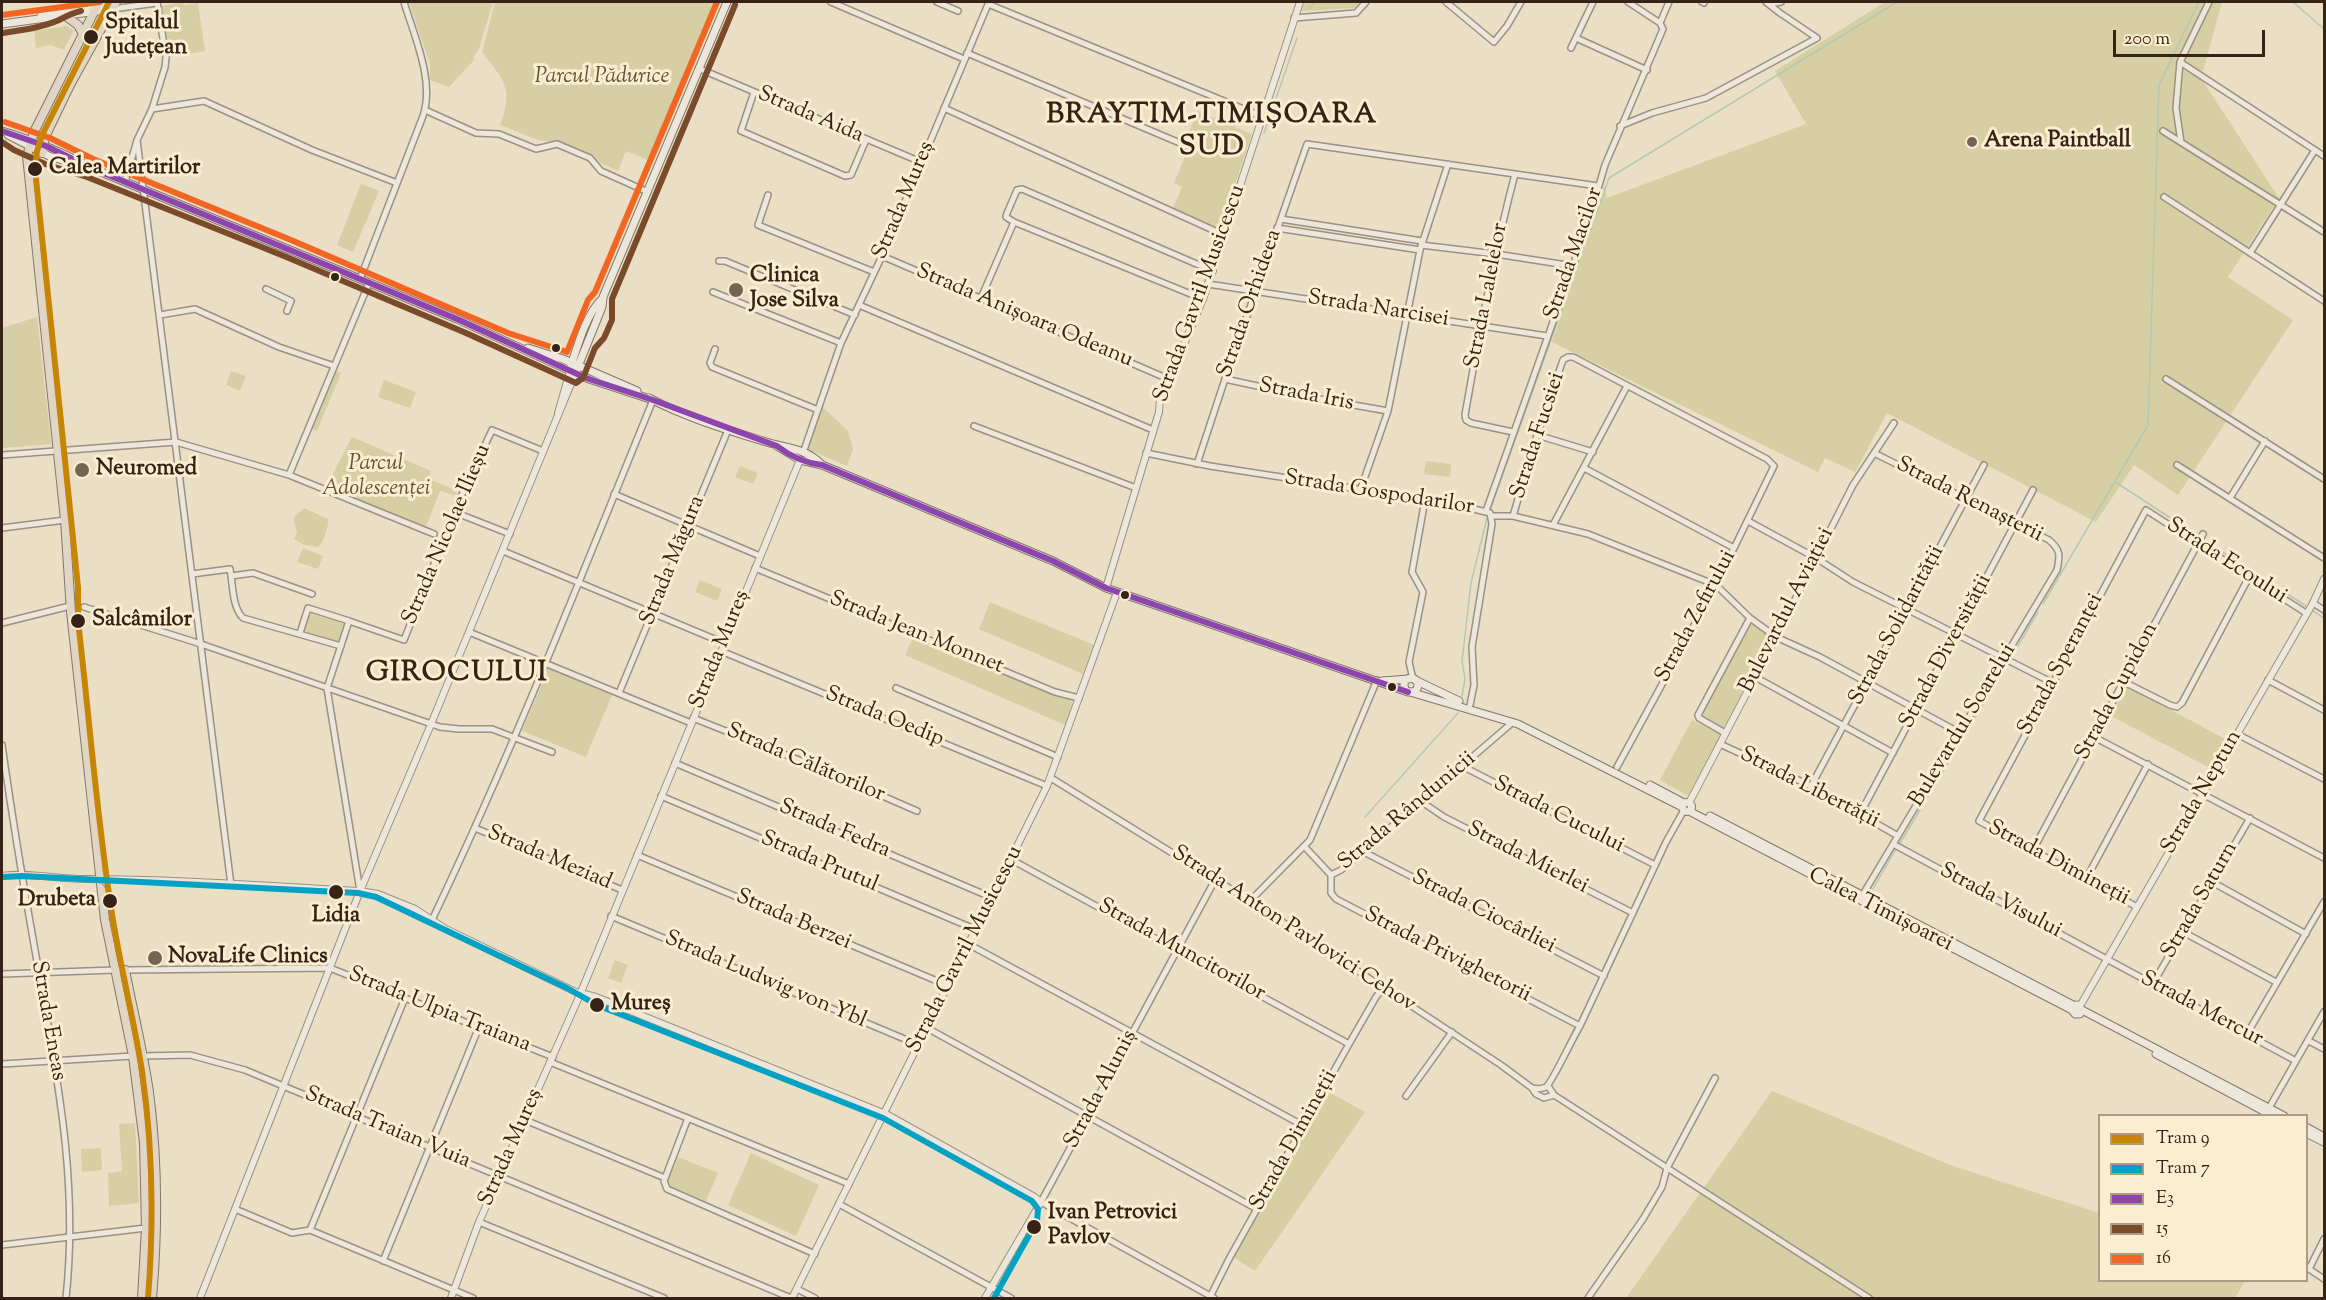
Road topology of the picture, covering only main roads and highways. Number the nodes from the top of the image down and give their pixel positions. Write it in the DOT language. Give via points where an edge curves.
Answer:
graph roads {
  1 [pos="727,2"];
  2 [pos="99,3"];
  3 [pos="115,4"];
  4 [pos="94,12"];
  5 [pos="67,16"];
  6 [pos="30,20"];
  7 [pos="2,24"];
  8 [pos="83,34"];
  9 [pos="2,131"];
  10 [pos="29,143"];
  11 [pos="42,149"];
  12 [pos="505,341"];
  13 [pos="575,364"];
  14 [pos="573,373"];
  15 [pos="653,400"];
  16 [pos="777,446"];
  17 [pos="822,465"];
  18 [pos="1412,679"];
  19 [pos="1378,680"];
  20 [pos="1409,692"];
  21 [pos="1469,706"];
  22 [pos="1687,807"];
  23 [pos="115,970"];
  24 [pos="2078,1009"];
  25 [pos="2269,1114"];
  26 [pos="2280,1114"];
  27 [pos="2308,1128"];
  28 [pos="2308,1134"];
  29 [pos="2325,1137"];
  30 [pos="2325,1142"];
  31 [pos="142,1299"];
  32 [pos="152,1299"];
  1 -- 13 [label="main road"];
  2 -- 3 [label="main road"];
  2 -- 4 [label="main road"];
  2 -- 6 [label="main road"];
  3 -- 4 [label="main road"];
  3 -- 11 [label="main road" via="70,85"];
  4 -- 5 [label="main road"];
  4 -- 8 [label="main road"];
  5 -- 6 [label="main road"];
  5 -- 8 [label="main road"];
  6 -- 7 [label="main road"];
  8 -- 10 [label="main road"];
  9 -- 10 [label="main road"];
  10 -- 11 [label="main road"];
  10 -- 23 [label="main road" via="70,606 105,920"];
  11 -- 12 [label="main road"];
  12 -- 13 [label="main road"];
  12 -- 14 [label="main road"];
  13 -- 14 [label="main road"];
  13 -- 15 [label="main road"];
  14 -- 15 [label="main road"];
  15 -- 16 [label="main road"];
  16 -- 17 [label="main road" via="800,460"];
  16 -- 17 [label="main road" via="803,452"];
  17 -- 19 [label="main road" via="1053,561 1106,588"];
  18 -- 19 [label="main road"];
  18 -- 20 [label="main road" via="1404,684"];
  18 -- 20 [label="main road" via="1418,688"];
  18 -- 21 [label="main road"];
  19 -- 20 [label="main road"];
  20 -- 21 [label="main road"];
  21 -- 22 [label="main road, Calea Timișoarei" via="1564,745"];
  21 -- 22 [label="main road, Calea Timișoarei" via="1539,728"];
  22 -- 24 [label="main road, Calea Timișoarei"];
  22 -- 24 [label="main road, Calea Timișoarei"];
  23 -- 31 [label="main road" via="133,1056 144,1143 146,1228"];
  23 -- 32 [label="main road, Strada Ulpia Traiana" via="125,970 149,1093 157,1228"];
  24 -- 25 [label="main road, Calea Timișoarei"];
  24 -- 26 [label="main road, Calea Timișoarei"];
  27 -- 29 [label="main road"];
  28 -- 30 [label="main road"];
}
